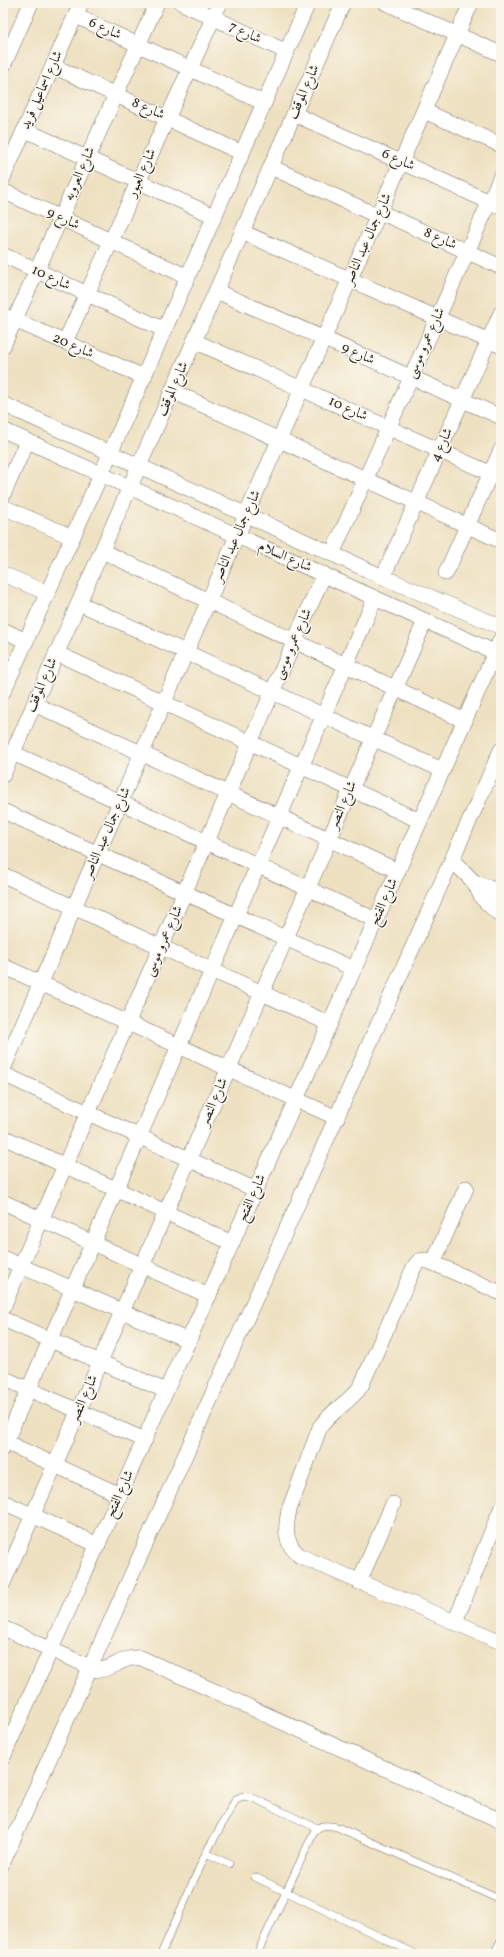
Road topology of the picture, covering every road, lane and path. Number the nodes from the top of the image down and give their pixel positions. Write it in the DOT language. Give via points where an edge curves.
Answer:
graph roads {
  1 [pos="31,3"];
  2 [pos="157,3"];
  3 [pos="182,3"];
  4 [pos="220,3"];
  5 [pos="308,3"];
  6 [pos="342,3"];
  7 [pos="386,3"];
  8 [pos="472,3"];
  9 [pos="79,9"];
  10 [pos="213,18"];
  11 [pos="457,35"];
  12 [pos="138,45"];
  13 [pos="6,50"];
  14 [pos="287,52"];
  15 [pos="501,54"];
  16 [pos="3,66"];
  17 [pos="53,66"];
  18 [pos="190,69"];
  19 [pos="116,95"];
  20 [pos="264,103"];
  21 [pos="424,111"];
  22 [pos="294,114"];
  23 [pos="167,118"];
  24 [pos="24,130"];
  25 [pos="501,145"];
  26 [pos="242,152"];
  27 [pos="87,158"];
  28 [pos="402,162"];
  29 [pos="271,167"];
  30 [pos="501,176"];
  31 [pos="3,178"];
  32 [pos="138,182"];
  33 [pos="3,191"];
  34 [pos="495,204"];
  35 [pos="379,214"];
  36 [pos="214,216"];
  37 [pos="60,218"];
  38 [pos="242,232"];
  39 [pos="111,241"];
  40 [pos="467,251"];
  41 [pos="3,255"];
  42 [pos="501,266"];
  43 [pos="37,271"];
  44 [pos="188,277"];
  45 [pos="350,280"];
  46 [pos="216,291"];
  47 [pos="87,294"];
  48 [pos="501,313"];
  49 [pos="9,317"];
  50 [pos="437,318"];
  51 [pos="165,330"];
  52 [pos="324,339"];
  53 [pos="194,341"];
  54 [pos="65,342"];
  55 [pos="495,344"];
  56 [pos="3,346"];
  57 [pos="144,377"];
  58 [pos="411,377"];
  59 [pos="302,389"];
  60 [pos="172,391"];
  61 [pos="462,400"];
  62 [pos="3,404"];
  63 [pos="501,417"];
  64 [pos="388,428"];
  65 [pos="3,430"];
  66 [pos="280,440"];
  67 [pos="27,441"];
  68 [pos="501,450"];
  69 [pos="439,451"];
  70 [pos="110,453"];
  71 [pos="139,466"];
  72 [pos="101,474"];
  73 [pos="496,476"];
  74 [pos="365,479"];
  75 [pos="130,487"];
  76 [pos="3,495"];
  77 [pos="416,502"];
  78 [pos="3,507"];
  79 [pos="247,515"];
  80 [pos="467,526"];
  81 [pos="238,535"];
  82 [pos="72,537"];
  83 [pos="501,541"];
  84 [pos="102,551"];
  85 [pos="332,554"];
  86 [pos="446,573"];
  87 [pos="3,574"];
  88 [pos="324,574"];
  89 [pos="383,577"];
  90 [pos="47,593"];
  91 [pos="375,598"];
  92 [pos="209,601"];
  93 [pos="79,603"];
  94 [pos="425,621"];
  95 [pos="501,627"];
  96 [pos="3,630"];
  97 [pos="26,641"];
  98 [pos="295,641"];
  99 [pos="499,649"];
  100 [pos="186,652"];
  101 [pos="56,653"];
  102 [pos="345,665"];
  103 [pos="394,688"];
  104 [pos="3,692"];
  105 [pos="273,692"];
  106 [pos="164,703"];
  107 [pos="34,704"];
  108 [pos="323,715"];
  109 [pos="465,721"];
  110 [pos="372,738"];
  111 [pos="250,743"];
  112 [pos="501,750"];
  113 [pos="13,753"];
  114 [pos="142,754"];
  115 [pos="301,766"];
  116 [pos="442,770"];
  117 [pos="497,770"];
  118 [pos="3,775"];
  119 [pos="350,789"];
  120 [pos="228,793"];
  121 [pos="120,802"];
  122 [pos="3,812"];
  123 [pos="279,816"];
  124 [pos="420,821"];
  125 [pos="328,839"];
  126 [pos="207,842"];
  127 [pos="98,854"];
  128 [pos="452,860"];
  129 [pos="258,866"];
  130 [pos="398,871"];
  131 [pos="3,875"];
  132 [pos="474,882"];
  133 [pos="307,888"];
  134 [pos="184,893"];
  135 [pos="501,897"];
  136 [pos="74,907"];
  137 [pos="236,916"];
  138 [pos="501,916"];
  139 [pos="376,920"];
  140 [pos="285,938"];
  141 [pos="161,947"];
  142 [pos="3,966"];
  143 [pos="354,969"];
  144 [pos="212,970"];
  145 [pos="41,983"];
  146 [pos="261,993"];
  147 [pos="128,1023"];
  148 [pos="330,1024"];
  149 [pos="179,1046"];
  150 [pos="228,1068"];
  151 [pos="3,1069"];
  152 [pos="3,1074"];
  153 [pos="296,1099"];
  154 [pos="88,1113"];
  155 [pos="337,1118"];
  156 [pos="3,1137"];
  157 [pos="139,1137"];
  158 [pos="188,1159"];
  159 [pos="65,1166"];
  160 [pos="466,1188"];
  161 [pos="116,1190"];
  162 [pos="256,1190"];
  163 [pos="3,1202"];
  164 [pos="165,1212"];
  165 [pos="41,1220"];
  166 [pos="92,1243"];
  167 [pos="232,1243"];
  168 [pos="3,1258"];
  169 [pos="433,1263"];
  170 [pos="21,1266"];
  171 [pos="142,1266"];
  172 [pos="72,1289"];
  173 [pos="501,1293"];
  174 [pos="209,1296"];
  175 [pos="3,1308"];
  176 [pos="122,1311"];
  177 [pos="3,1319"];
  178 [pos="50,1340"];
  179 [pos="189,1341"];
  180 [pos="100,1362"];
  181 [pos="3,1378"];
  182 [pos="29,1389"];
  183 [pos="166,1391"];
  184 [pos="78,1411"];
  185 [pos="144,1440"];
  186 [pos="4,1444"];
  187 [pos="55,1465"];
  188 [pos="120,1495"];
  189 [pos="3,1502"];
  190 [pos="393,1504"];
  191 [pos="501,1509"];
  192 [pos="33,1515"];
  193 [pos="98,1545"];
  194 [pos="359,1582"];
  195 [pos="3,1583"];
  196 [pos="455,1622"];
  197 [pos="3,1628"];
  198 [pos="501,1642"];
  199 [pos="51,1650"];
  200 [pos="91,1668"];
  201 [pos="3,1757"];
  202 [pos="500,1818"];
  203 [pos="317,1828"];
  204 [pos="206,1853"];
  205 [pos="3,1862"];
  206 [pos="228,1864"];
  207 [pos="255,1877"];
  208 [pos="286,1892"];
  209 [pos="501,1900"];
  210 [pos="501,1940"];
  211 [pos="161,1954"];
  212 [pos="257,1954"];
  213 [pos="416,1954"];
  214 [pos="494,1954"];
  1 -- 13 [label="street"];
  2 -- 12 [label="street, شارع العروبه"];
  3 -- 10 [label="street, شارع 7"];
  4 -- 10 [label="street, شارع العبور"];
  5 -- 14 [label="street"];
  6 -- 22 [label="street, شارع الموقف"];
  7 -- 11 [label="street"];
  8 -- 11 [label="street, شارع جمال عبد الناصر"];
  9 -- 12 [label="street, شارع 6"];
  9 -- 17 [label="street, شارع اسماعيل فريد"];
  10 -- 14 [label="street, شارع 7"];
  10 -- 18 [label="street, شارع العبور"];
  11 -- 15 [label="street"];
  11 -- 21 [label="street, شارع جمال عبد الناصر"];
  12 -- 18 [label="street, شارع 6"];
  12 -- 19 [label="street, شارع العروبه"];
  13 -- 16 [label="street"];
  14 -- 20 [label="street"];
  17 -- 19 [label="street, شارع 8"];
  17 -- 24 [label="street, شارع اسماعيل فريد"];
  18 -- 20 [label="street, شارع 6"];
  18 -- 23 [label="street, شارع العبور"];
  19 -- 23 [label="street, شارع 8"];
  19 -- 27 [label="street, شارع العروبه"];
  20 -- 26 [label="street"];
  21 -- 25 [label="street"];
  21 -- 28 [label="street, شارع جمال عبد الناصر"];
  22 -- 28 [label="street, شارع 6"];
  22 -- 29 [label="street, شارع الموقف"];
  23 -- 26 [label="street, شارع 8"];
  23 -- 32 [label="street, شارع العبور"];
  24 -- 27 [label="street"];
  24 -- 31 [label="street, شارع اسماعيل فريد"];
  26 -- 36 [label="street"];
  27 -- 32 [label="street"];
  27 -- 37 [label="street, شارع العروبه"];
  28 -- 34 [label="street, شارع 6"];
  28 -- 35 [label="street, شارع جمال عبد الناصر"];
  29 -- 35 [label="street, شارع 8"];
  29 -- 38 [label="street, شارع الموقف"];
  30 -- 34 [label="street, شارع عمرو موسى"];
  32 -- 36 [label="street"];
  32 -- 39 [label="street, شارع العبور"];
  33 -- 37 [label="street, شارع 9"];
  34 -- 40 [label="street, شارع عمرو موسى"];
  35 -- 40 [label="street, شارع 8"];
  35 -- 45 [label="street, شارع جمال عبد الناصر"];
  36 -- 44 [label="street"];
  37 -- 39 [label="street, شارع 9"];
  37 -- 43 [label="street, شارع العروبه"];
  38 -- 45 [label="street"];
  38 -- 46 [label="street, شارع الموقف"];
  39 -- 44 [label="street, شارع 9"];
  39 -- 47 [label="street, شارع العبور"];
  40 -- 42 [label="street, شارع 8"];
  40 -- 50 [label="street, شارع عمرو موسى"];
  41 -- 43 [label="street, شارع 10"];
  43 -- 47 [label="street, شارع 10"];
  43 -- 49 [label="street, شارع العروبه"];
  44 -- 51 [label="street"];
  45 -- 50 [label="street"];
  45 -- 52 [label="street, شارع جمال عبد الناصر"];
  46 -- 52 [label="street, شارع 9"];
  46 -- 53 [label="street, شارع الموقف"];
  47 -- 51 [label="street, شارع 10"];
  47 -- 54 [label="street, شارع العبور"];
  48 -- 55 [label="street, شارع 4"];
  49 -- 54 [label="street, شارع 20"];
  49 -- 56 [label="street, شارع العروبه"];
  50 -- 55 [label="street"];
  50 -- 58 [label="street, شارع عمرو موسى"];
  51 -- 57 [label="street"];
  52 -- 58 [label="street, شارع 9"];
  52 -- 59 [label="street, شارع جمال عبد الناصر"];
  53 -- 59 [label="street, شارع 10"];
  53 -- 60 [label="street, شارع الموقف"];
  54 -- 57 [label="street, شارع 20"];
  55 -- 61 [label="street, شارع 4"];
  57 -- 70 [label="street"];
  58 -- 61 [label="street, شارع 9"];
  58 -- 64 [label="street, شارع عمرو موسى"];
  59 -- 64 [label="street, شارع 10"];
  59 -- 66 [label="street, شارع جمال عبد الناصر"];
  60 -- 66 [label="street"];
  60 -- 71 [label="street, شارع الموقف"];
  61 -- 63 [label="street, شارع 9"];
  61 -- 69 [label="street, شارع 4"];
  62 -- 70 [label="street, شارع السلام"];
  64 -- 69 [label="street, شارع 10"];
  64 -- 74 [label="street, شارع عمرو موسى"];
  65 -- 67 [label="street, شارع السلام"];
  66 -- 74 [label="street"];
  66 -- 79 [label="street, شارع جمال عبد الناصر"];
  67 -- 72 [label="street, شارع السلام"];
  67 -- 76 [label="street"];
  68 -- 73 [label="street"];
  69 -- 73 [label="street, شارع 10"];
  69 -- 77 [label="street, شارع 4"];
  70 -- 71 [label="street, شارع السلام"];
  70 -- 72 [label="street"];
  71 -- 75 [label="street, شارع الموقف"];
  71 -- 79 [label="street, شارع السلام"];
  72 -- 75 [label="street, شارع السلام"];
  72 -- 82 [label="street"];
  73 -- 80 [label="street"];
  74 -- 77 [label="street"];
  74 -- 85 [label="street, شارع عمرو موسى"];
  75 -- 81 [label="street, شارع السلام"];
  75 -- 84 [label="street, شارع الموقف"];
  77 -- 80 [label="street"];
  77 -- 89 [label="street, شارع 4"];
  78 -- 82 [label="street"];
  79 -- 81 [label="street, شارع جمال عبد الناصر"];
  79 -- 85 [label="street, شارع السلام"];
  80 -- 83 [label="street"];
  80 -- 86 [label="street"];
  81 -- 88 [label="street, شارع السلام"];
  81 -- 92 [label="street, شارع جمال عبد الناصر"];
  82 -- 90 [label="street"];
  84 -- 92 [label="street"];
  84 -- 93 [label="street, شارع الموقف"];
  85 -- 89 [label="street, شارع السلام"];
  87 -- 90 [label="street"];
  88 -- 91 [label="street, شارع السلام"];
  88 -- 98 [label="street, شارع عمرو موسى"];
  89 -- 95 [label="street, شارع السلام"];
  90 -- 97 [label="street"];
  91 -- 94 [label="street, شارع السلام"];
  91 -- 102 [label="street"];
  92 -- 98 [label="street"];
  92 -- 100 [label="street, شارع جمال عبد الناصر"];
  93 -- 100 [label="street"];
  93 -- 101 [label="street, شارع الموقف"];
  94 -- 99 [label="street, شارع السلام"];
  94 -- 103 [label="street, شارع النصر"];
  96 -- 97 [label="street"];
  97 -- 104 [label="street"];
  98 -- 102 [label="street"];
  98 -- 105 [label="street, شارع عمرو موسى"];
  99 -- 109 [label="street, شارع الفتح"];
  100 -- 105 [label="street"];
  100 -- 106 [label="street, شارع جمال عبد الناصر"];
  101 -- 106 [label="street"];
  101 -- 107 [label="street, شارع الموقف"];
  102 -- 103 [label="street"];
  102 -- 108 [label="street"];
  103 -- 109 [label="street"];
  103 -- 110 [label="street, شارع النصر"];
  105 -- 108 [label="street"];
  105 -- 111 [label="street, شارع عمرو موسى"];
  106 -- 111 [label="street"];
  106 -- 114 [label="street, شارع جمال عبد الناصر"];
  107 -- 113 [label="street, شارع الموقف"];
  107 -- 114 [label="street"];
  108 -- 110 [label="street"];
  108 -- 115 [label="street"];
  109 -- 116 [label="street, شارع الفتح"];
  110 -- 116 [label="street"];
  110 -- 119 [label="street, شارع النصر"];
  111 -- 115 [label="street"];
  111 -- 120 [label="street, شارع عمرو موسى"];
  112 -- 117 [label="street"];
  113 -- 118 [label="street, شارع الموقف"];
  113 -- 121 [label="street"];
  114 -- 120 [label="street"];
  114 -- 121 [label="street, شارع جمال عبد الناصر"];
  115 -- 119 [label="street"];
  115 -- 123 [label="street"];
  116 -- 124 [label="street, شارع الفتح"];
  117 -- 128 [label="street"];
  119 -- 124 [label="street"];
  119 -- 125 [label="street, شارع النصر"];
  120 -- 123 [label="street"];
  120 -- 126 [label="street, شارع عمرو موسى"];
  121 -- 126 [label="street"];
  121 -- 127 [label="street, شارع جمال عبد الناصر"];
  122 -- 127 [label="street"];
  123 -- 125 [label="street"];
  123 -- 129 [label="street"];
  124 -- 130 [label="street, شارع الفتح"];
  125 -- 130 [label="street"];
  125 -- 133 [label="street, شارع النصر"];
  126 -- 129 [label="street"];
  126 -- 134 [label="street, شارع عمرو موسى"];
  127 -- 134 [label="street"];
  127 -- 136 [label="street, شارع جمال عبد الناصر"];
  128 -- 132 [label="street"];
  128 -- 155 [label="street"];
  129 -- 133 [label="street"];
  129 -- 137 [label="street"];
  130 -- 139 [label="street, شارع الفتح"];
  131 -- 136 [label="street"];
  132 -- 135 [label="street" via="492,889"];
  132 -- 138 [label="street" via="482,898"];
  133 -- 139 [label="street"];
  133 -- 140 [label="street, شارع النصر"];
  134 -- 137 [label="street"];
  134 -- 141 [label="street, شارع عمرو موسى"];
  136 -- 141 [label="street"];
  136 -- 145 [label="street, شارع جمال عبد الناصر"];
  137 -- 140 [label="street"];
  137 -- 144 [label="street"];
  139 -- 143 [label="street, شارع الفتح"];
  140 -- 143 [label="street"];
  140 -- 146 [label="street, شارع النصر"];
  141 -- 144 [label="street"];
  141 -- 147 [label="street, شارع عمرو موسى"];
  142 -- 145 [label="street"];
  143 -- 148 [label="street, شارع الفتح"];
  144 -- 146 [label="street"];
  144 -- 149 [label="street"];
  145 -- 147 [label="street"];
  145 -- 151 [label="street, شارع جمال عبد الناصر"];
  146 -- 148 [label="street"];
  146 -- 150 [label="street, شارع النصر"];
  147 -- 149 [label="street"];
  147 -- 154 [label="street, شارع عمرو موسى"];
  148 -- 153 [label="street, شارع الفتح"];
  149 -- 150 [label="street"];
  149 -- 157 [label="street"];
  150 -- 153 [label="street"];
  150 -- 158 [label="street, شارع النصر"];
  152 -- 154 [label="street"];
  153 -- 155 [label="street"];
  153 -- 162 [label="street, شارع الفتح"];
  154 -- 157 [label="street"];
  154 -- 159 [label="street, شارع عمرو موسى"];
  155 -- 200 [label="street"];
  156 -- 159 [label="street"];
  157 -- 158 [label="street"];
  157 -- 161 [label="street"];
  158 -- 162 [label="street"];
  158 -- 164 [label="street, شارع النصر"];
  159 -- 161 [label="street"];
  159 -- 165 [label="street, شارع عمرو موسى"];
  160 -- 169 [label="street"];
  161 -- 164 [label="street"];
  161 -- 166 [label="street"];
  162 -- 167 [label="street, شارع الفتح"];
  163 -- 165 [label="street"];
  164 -- 167 [label="street"];
  164 -- 171 [label="street, شارع النصر"];
  165 -- 166 [label="street"];
  165 -- 170 [label="street, شارع عمرو موسى"];
  166 -- 171 [label="street"];
  166 -- 172 [label="street"];
  167 -- 174 [label="street, شارع الفتح"];
  168 -- 170 [label="street"];
  169 -- 173 [label="street"];
  169 -- 194 [label="street" via="419,1261 414,1267 361,1386 324,1420 289,1510 287,1538 292,1549 300,1556"];
  170 -- 172 [label="street"];
  170 -- 175 [label="street, شارع عمرو موسى"];
  171 -- 174 [label="street"];
  171 -- 176 [label="street, شارع النصر"];
  172 -- 176 [label="street"];
  172 -- 178 [label="street"];
  174 -- 179 [label="street, شارع الفتح"];
  176 -- 179 [label="street"];
  176 -- 180 [label="street, شارع النصر"];
  177 -- 178 [label="street"];
  178 -- 180 [label="street"];
  178 -- 182 [label="street"];
  179 -- 183 [label="street, شارع الفتح"];
  180 -- 183 [label="street"];
  180 -- 184 [label="street, شارع النصر"];
  181 -- 182 [label="street"];
  182 -- 184 [label="street"];
  182 -- 186 [label="street"];
  183 -- 185 [label="street, شارع الفتح"];
  184 -- 185 [label="street"];
  184 -- 187 [label="street, شارع النصر"];
  185 -- 188 [label="street, شارع الفتح"];
  186 -- 187 [label="street"];
  187 -- 188 [label="street"];
  187 -- 192 [label="street, شارع النصر"];
  188 -- 193 [label="street, شارع الفتح"];
  189 -- 192 [label="street"];
  190 -- 194 [label="street"];
  191 -- 196 [label="street"];
  192 -- 193 [label="street"];
  192 -- 195 [label="street, شارع النصر"];
  193 -- 199 [label="street, شارع الفتح"];
  194 -- 196 [label="street"];
  196 -- 198 [label="street"];
  197 -- 199 [label="street"];
  199 -- 200 [label="street"];
  199 -- 201 [label="street, شارع الفتح"];
  200 -- 202 [label="street" via="103,1670 123,1660 141,1658"];
  200 -- 205 [label="street"];
  203 -- 204 [label="lane" via="253,1798 243,1796 236,1799 229,1809"];
  203 -- 208 [label="lane"];
  203 -- 209 [label="lane" via="325,1825 337,1827"];
  204 -- 206 [label="lane"];
  204 -- 211 [label="lane"];
  207 -- 208 [label="lane"];
  208 -- 212 [label="lane"];
  208 -- 213 [label="lane"];
  210 -- 214 [label="lane"];
}
